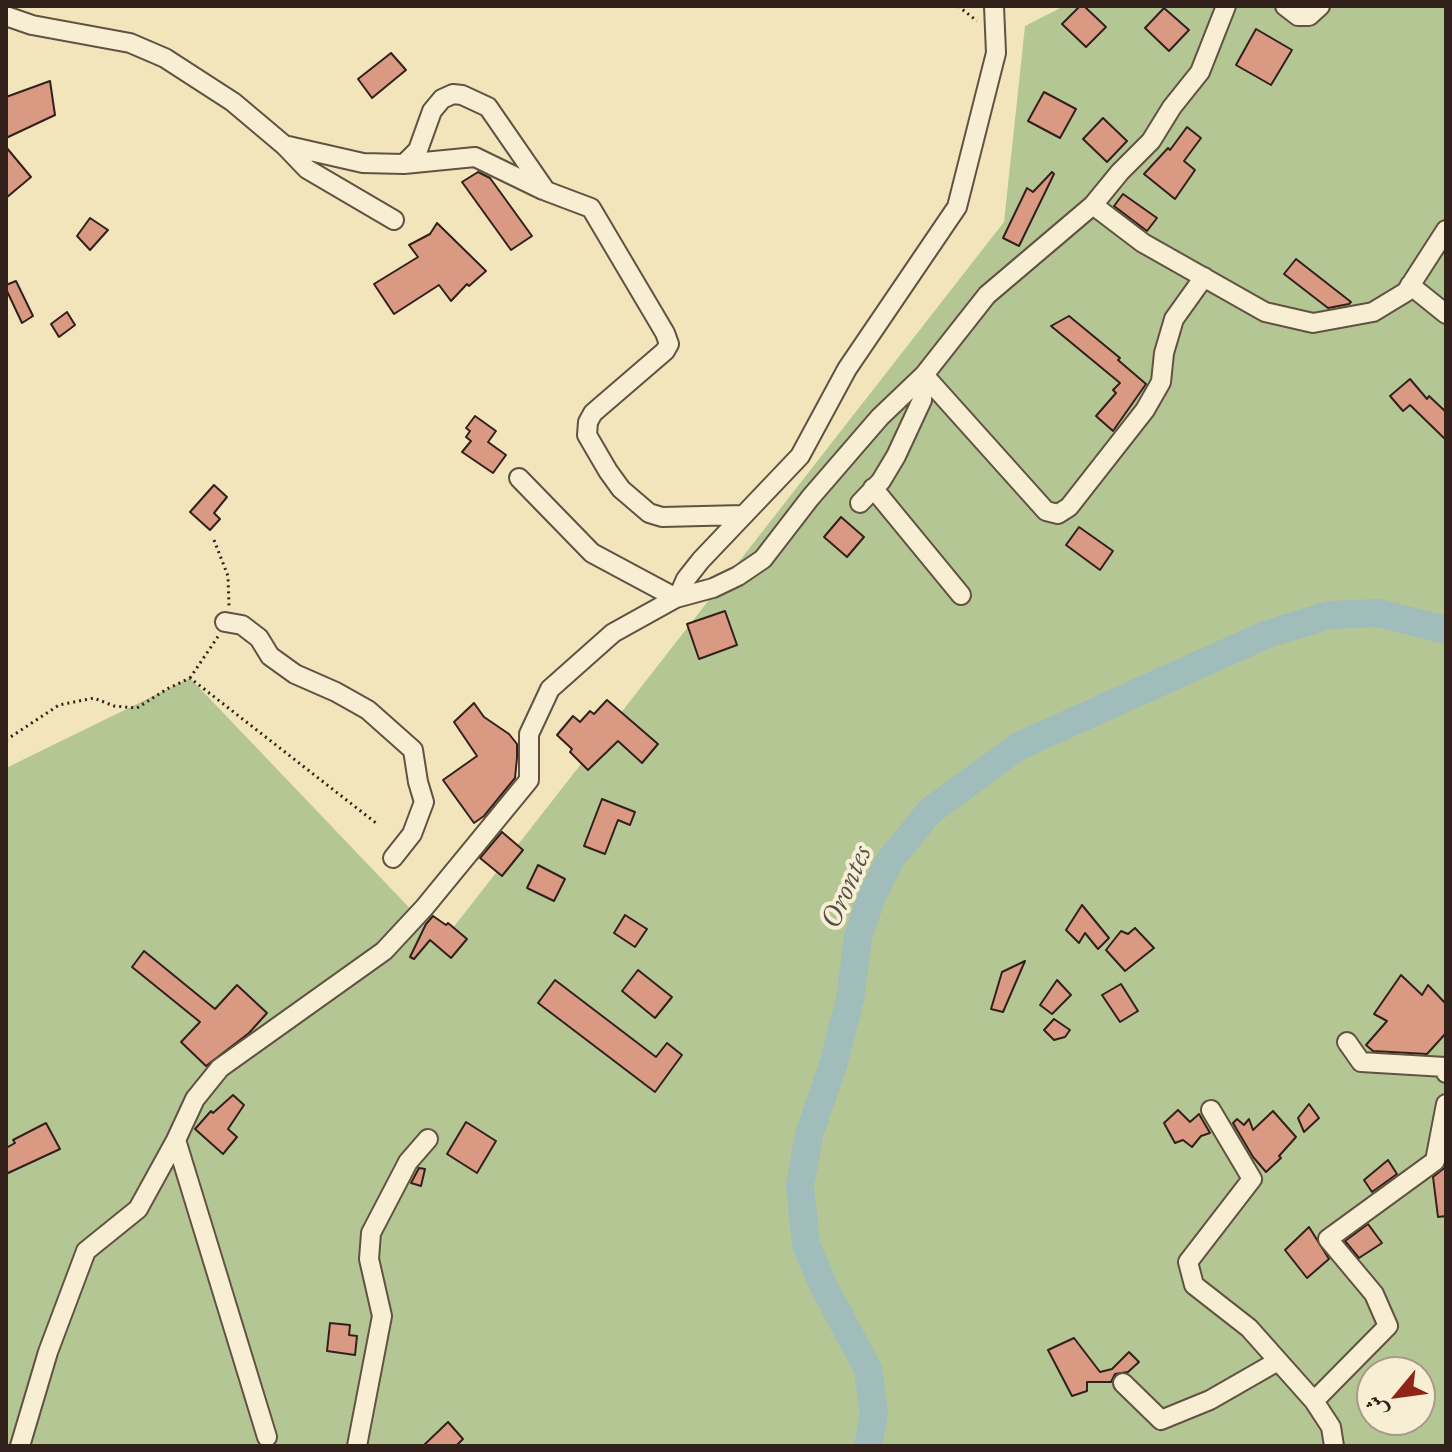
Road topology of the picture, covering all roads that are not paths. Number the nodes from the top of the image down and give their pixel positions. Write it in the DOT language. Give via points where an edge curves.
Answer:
graph roads {
  1 [pos="994,6"];
  2 [pos="1226,6"];
  3 [pos="1285,6"];
  4 [pos="1320,6"];
  5 [pos="6,16"];
  6 [pos="284,145"];
  7 [pos="404,164"];
  8 [pos="546,191"];
  9 [pos="1093,205"];
  10 [pos="394,220"];
  11 [pos="1446,230"];
  12 [pos="1204,277"];
  13 [pos="1410,285"];
  14 [pos="1446,314"];
  15 [pos="924,375"];
  16 [pos="519,478"];
  17 [pos="873,488"];
  18 [pos="860,503"];
  19 [pos="743,515"];
  20 [pos="961,595"];
  21 [pos="677,598"];
  22 [pos="225,622"];
  23 [pos="393,858"];
  24 [pos="1347,1042"];
  25 [pos="1446,1073"];
  26 [pos="1446,1104"];
  27 [pos="1211,1110"];
  28 [pos="428,1139"];
  29 [pos="176,1140"];
  30 [pos="1278,1361"];
  31 [pos="1123,1383"];
  32 [pos="1314,1401"];
  33 [pos="267,1437"];
  34 [pos="20,1446"];
  35 [pos="357,1446"];
  36 [pos="1334,1446"];
  1 -- 19 [label="street" via="996,53 957,207 847,369 800,456"];
  2 -- 9 [label="street" via="1200,72 1151,141"];
  3 -- 4 [label="street" via="1298,16 1309,16"];
  5 -- 6 [label="street" via="130,43 165,58 233,102"];
  6 -- 7 [label="street" via="363,163"];
  6 -- 10 [label="street" via="307,169"];
  7 -- 8 [label="street" via="475,157"];
  7 -- 8 [label="street" via="418,150 442,99 462,95 488,107"];
  8 -- 19 [label="street" via="591,208 669,344 593,413 587,435 601,459 621,489 649,513"];
  9 -- 12 [label="street" via="1143,243"];
  9 -- 15 [label="street" via="987,295"];
  11 -- 13 [label="street"];
  12 -- 13 [label="street" via="1265,312 1313,323 1373,312"];
  12 -- 15 [label="street" via="1174,319 1161,382 1145,410 1058,514 1046,511"];
  13 -- 14 [label="street"];
  15 -- 17 [label="street" via="922,400 896,456"];
  15 -- 21 [label="street" via="872,427 763,559 713,588"];
  16 -- 21 [label="street" via="592,553"];
  17 -- 18 [label="street"];
  17 -- 20 [label="street"];
  19 -- 21 [label="street" via="701,560"];
  21 -- 29 [label="street" via="613,633 550,689 529,734 529,780 424,908 384,951 220,1068 195,1099"];
  22 -- 23 [label="street" via="242,625 295,674 368,710 413,750 424,802 412,834"];
  24 -- 25 [label="street" via="1361,1062 1445,1067"];
  26 -- 32 [label="street" via="1435,1161 1328,1239 1374,1294 1388,1326"];
  27 -- 30 [label="street" via="1252,1179 1188,1262 1194,1285 1249,1328"];
  28 -- 35 [label="street" via="408,1162 371,1233 369,1259 382,1316"];
  29 -- 33 [label="street"];
  29 -- 34 [label="street" via="138,1209 86,1251"];
  30 -- 31 [label="street" via="1210,1400 1161,1420"];
  30 -- 32 [label="street"];
  32 -- 36 [label="street" via="1331,1427"];
}
